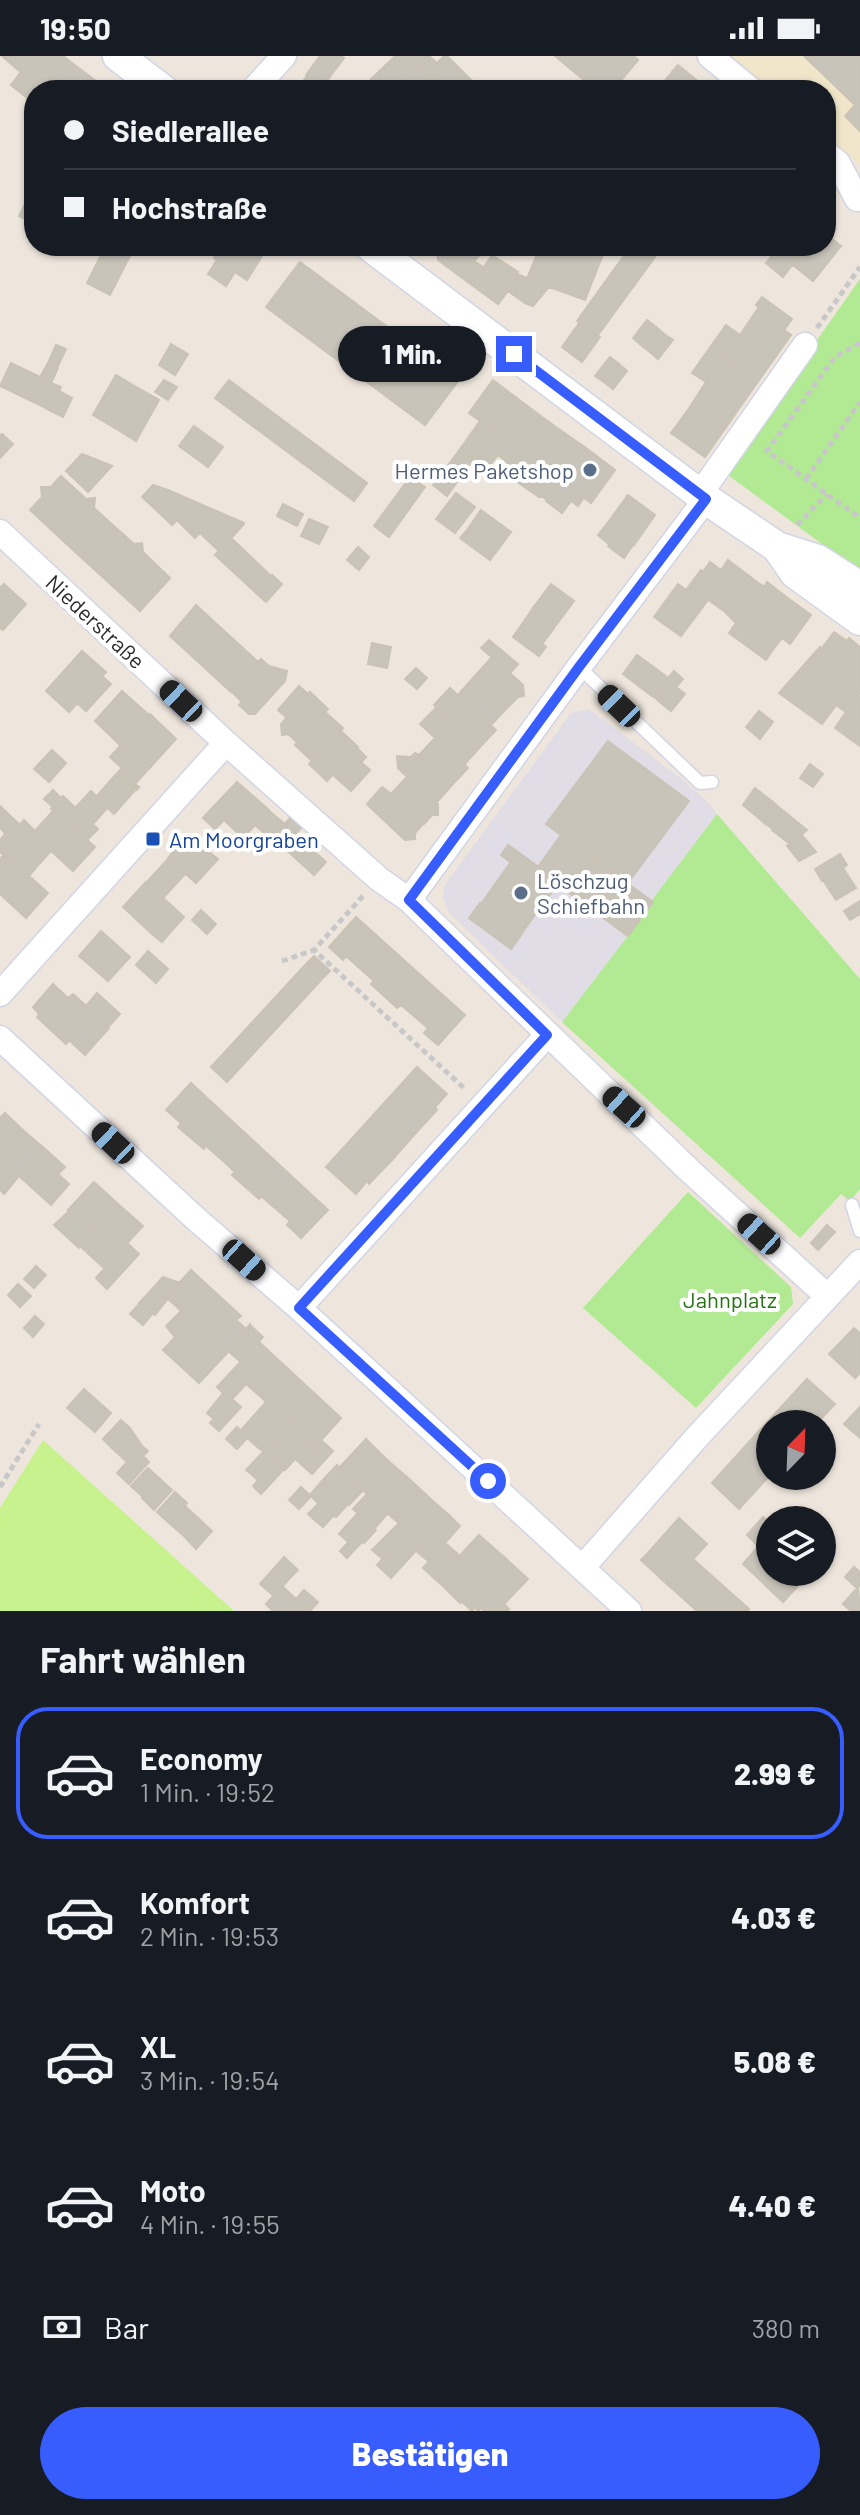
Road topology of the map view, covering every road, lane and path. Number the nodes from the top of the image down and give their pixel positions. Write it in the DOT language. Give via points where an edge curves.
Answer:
graph roads {
  1 [pos="118,56"];
  2 [pos="284,56"];
  3 [pos="710,56"];
  4 [pos="150,80"];
  5 [pos="262,80"];
  6 [pos="739,80"];
  7 [pos="836,161"];
  8 [pos="857,199"];
  9 [pos="383,256"];
  10 [pos="860,267"];
  11 [pos="860,343"];
  12 [pos="805,345"];
  13 [pos="860,402"];
  14 [pos="806,479"];
  15 [pos="827,494"];
  16 [pos="706,499"];
  17 [pos="860,518"];
  18 [pos="0,532"];
  19 [pos="777,547"];
  20 [pos="860,587"];
  21 [pos="860,620"];
  22 [pos="579,667"];
  23 [pos="226,743"];
  24 [pos="712,782"];
  25 [pos="379,879"];
  26 [pos="409,900"];
  27 [pos="314,950"];
  28 [pos="282,961"];
  29 [pos="0,994"];
  30 [pos="547,1035"];
  31 [pos="0,1038"];
  32 [pos="483,1106"];
  33 [pos="852,1205"];
  34 [pos="860,1231"];
  35 [pos="860,1262"];
  36 [pos="827,1296"];
  37 [pos="299,1308"];
  38 [pos="39,1424"];
  39 [pos="0,1487"];
  40 [pos="582,1568"];
  41 [pos="629,1611"];
  1 -- 4 [label="street"];
  2 -- 5 [label="street"];
  3 -- 6 [label="street"];
  7 -- 8 [label="street"];
  9 -- 16 [label="street"];
  10 -- 12 [label="path"];
  11 -- 14 [label="path" via="835,357 767,451"];
  12 -- 16 [label="street" via="707,484"];
  13 -- 14 [label="path"];
  14 -- 15 [label="path"];
  15 -- 17 [label="path"];
  15 -- 19 [label="path"];
  16 -- 19 [label="street"];
  16 -- 22 [label="street"];
  18 -- 23 [label="street, Niederstraße"];
  19 -- 20 [label="street" via="818,560"];
  19 -- 21 [label="street" via="795,573"];
  22 -- 24 [label="lane" via="700,783"];
  22 -- 26 [label="street"];
  23 -- 25 [label="street, Niederstraße"];
  23 -- 29 [label="street"];
  25 -- 26 [label="street, Niederstraße"];
  25 -- 27 [label="path"];
  26 -- 30 [label="street, Niederstraße"];
  27 -- 28 [label="path"];
  27 -- 32 [label="path"];
  30 -- 32 [label="street"];
  30 -- 36 [label="street, Niederstraße"];
  31 -- 37 [label="street"];
  32 -- 37 [label="street"];
  33 -- 34 [label="lane"];
  35 -- 36 [label="street"];
  36 -- 40 [label="street"];
  37 -- 40 [label="street"];
  38 -- 39 [label="path"];
  40 -- 41 [label="street"];
}
